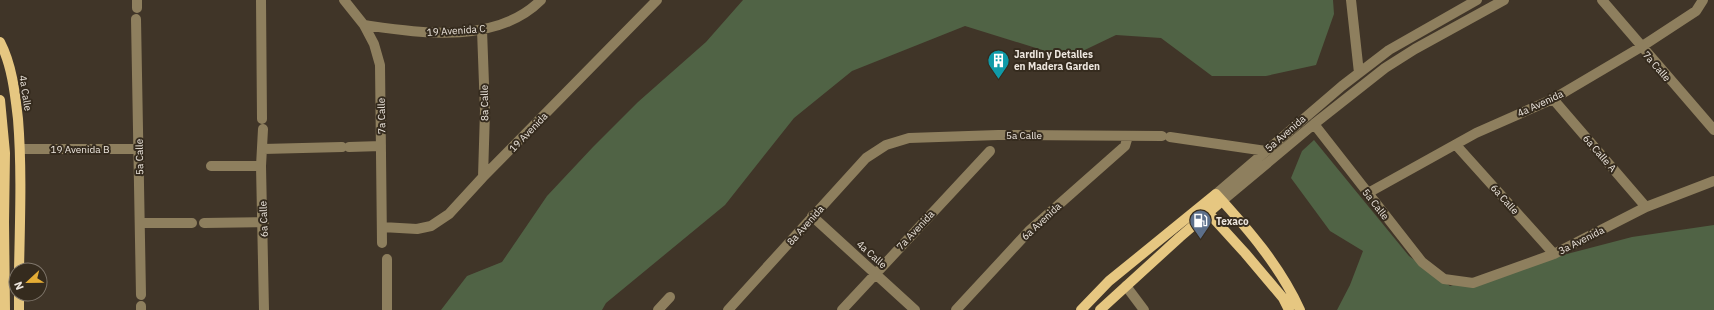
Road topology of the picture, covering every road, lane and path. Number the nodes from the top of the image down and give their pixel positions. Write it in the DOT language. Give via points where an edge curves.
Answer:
graph roads {
  1 [pos="261,0"];
  2 [pos="344,0"];
  3 [pos="541,0"];
  4 [pos="657,0"];
  5 [pos="1351,0"];
  6 [pos="1477,0"];
  7 [pos="1504,0"];
  8 [pos="1602,0"];
  9 [pos="1703,0"];
  10 [pos="136,19"];
  11 [pos="364,25"];
  12 [pos="482,30"];
  13 [pos="0,42"];
  14 [pos="1396,46"];
  15 [pos="1641,48"];
  16 [pos="1404,56"];
  17 [pos="1358,73"];
  18 [pos="1553,99"];
  19 [pos="0,100"];
  20 [pos="1314,124"];
  21 [pos="1714,130"];
  22 [pos="1128,136"];
  23 [pos="886,145"];
  24 [pos="1456,145"];
  25 [pos="381,146"];
  26 [pos="20,149"];
  27 [pos="139,149"];
  28 [pos="263,149"];
  29 [pos="990,151"];
  30 [pos="1266,152"];
  31 [pos="211,166"];
  32 [pos="261,166"];
  33 [pos="483,177"];
  34 [pos="1714,181"];
  35 [pos="1368,193"];
  36 [pos="1219,198"];
  37 [pos="1646,207"];
  38 [pos="1204,209"];
  39 [pos="812,216"];
  40 [pos="2,222"];
  41 [pos="264,222"];
  42 [pos="140,223"];
  43 [pos="192,223"];
  44 [pos="204,223"];
  45 [pos="382,227"];
  46 [pos="382,243"];
  47 [pos="1554,254"];
  48 [pos="387,259"];
  49 [pos="20,262"];
  50 [pos="875,273"];
  51 [pos="1444,279"];
  52 [pos="1126,286"];
  53 [pos="141,295"];
  54 [pos="670,297"];
  55 [pos="5,310"];
  56 [pos="264,310"];
  57 [pos="387,310"];
  58 [pos="658,310"];
  59 [pos="728,310"];
  60 [pos="842,310"];
  61 [pos="915,310"];
  62 [pos="956,310"];
  63 [pos="1081,310"];
  64 [pos="1100,310"];
  65 [pos="1144,310"];
  66 [pos="1288,310"];
  67 [pos="1300,310"];
  1 -- 28 [label="street, 6a Calle"];
  2 -- 11 [label="street, 7a Calle"];
  3 -- 12 [label="street, 19 Avenida C" via="531,10 504,25"];
  4 -- 33 [label="street, 19 Avenida"];
  5 -- 17 [label="street"];
  6 -- 14 [label="street, 5a Avenida"];
  7 -- 16 [label="street, 5a Avenida"];
  8 -- 15 [label="street, 7a Calle"];
  9 -- 15 [label="street, 4a Avenida" via="1696,11"];
  10 -- 27 [label="street, 5a Calle"];
  11 -- 12 [label="street, 19 Avenida C" via="426,33"];
  11 -- 25 [label="street, 7a Calle" via="374,44 380,65"];
  12 -- 33 [label="street, 8a Calle" via="485,111"];
  13 -- 26 [label="main road, 4a Calle" via="6,53 15,92"];
  14 -- 16 [label="street"];
  14 -- 17 [label="street, 5a Avenida"];
  15 -- 18 [label="street, 4a Avenida"];
  15 -- 21 [label="street, 7a Calle"];
  16 -- 20 [label="street, 5a Avenida"];
  17 -- 30 [label="street, 5a Avenida"];
  18 -- 24 [label="street, 4a Avenida" via="1495,124"];
  18 -- 37 [label="street, 6a Calle A"];
  19 -- 40 [label="main road" via="5,153"];
  20 -- 35 [label="street, 5a Calle"];
  20 -- 36 [label="street, 5a Avenida"];
  22 -- 23 [label="street, 5a Calle" via="998,135 909,138"];
  22 -- 30 [label="street, 5a Calle" via="1166,137"];
  22 -- 62 [label="street, 6a Avenida" via="1125,146 1030,230"];
  23 -- 39 [label="street, 8a Avenida" via="866,158"];
  24 -- 35 [label="street, 4a Avenida"];
  24 -- 47 [label="street, 6a Calle"];
  25 -- 28 [label="street"];
  25 -- 45 [label="street, 7a Calle"];
  26 -- 27 [label="street, 19 Avenida B"];
  26 -- 49 [label="main road, 4a Calle"];
  27 -- 42 [label="street, 5a Calle"];
  28 -- 32 [label="street, 6a Calle"];
  29 -- 50 [label="street, 7a Avenida"];
  30 -- 36 [label="street, 5a Avenida"];
  31 -- 32 [label="street"];
  32 -- 41 [label="street, 6a Calle"];
  33 -- 45 [label="street, 19 Avenida" via="449,214 431,226"];
  34 -- 37 [label="street, 3a Avenida"];
  35 -- 51 [label="street, 5a Calle" via="1422,262"];
  36 -- 38 [label="main road, 5a Avenida"];
  36 -- 67 [label="main road" via="1272,259"];
  37 -- 47 [label="street, 3a Avenida"];
  38 -- 52 [label="main road, 5a Avenida" via="1204,218"];
  38 -- 63 [label="main road, 5a Avenida" via="1109,281"];
  38 -- 66 [label="main road" via="1283,298"];
  39 -- 50 [label="street, 4a Calle"];
  39 -- 59 [label="street, 8a Avenida"];
  40 -- 55 [label="main road"];
  41 -- 44 [label="street"];
  41 -- 56 [label="street, 6a Calle"];
  42 -- 43 [label="street"];
  42 -- 53 [label="street, 5a Calle"];
  45 -- 46 [label="street, 7a Calle"];
  47 -- 51 [label="street, 3a Avenida" via="1473,283"];
  48 -- 57 [label="street"];
  50 -- 60 [label="street, 7a Avenida"];
  50 -- 61 [label="street, 4a Calle"];
  52 -- 64 [label="main road, 5a Avenida"];
  52 -- 65 [label="street"];
  54 -- 58 [label="street"];
}
